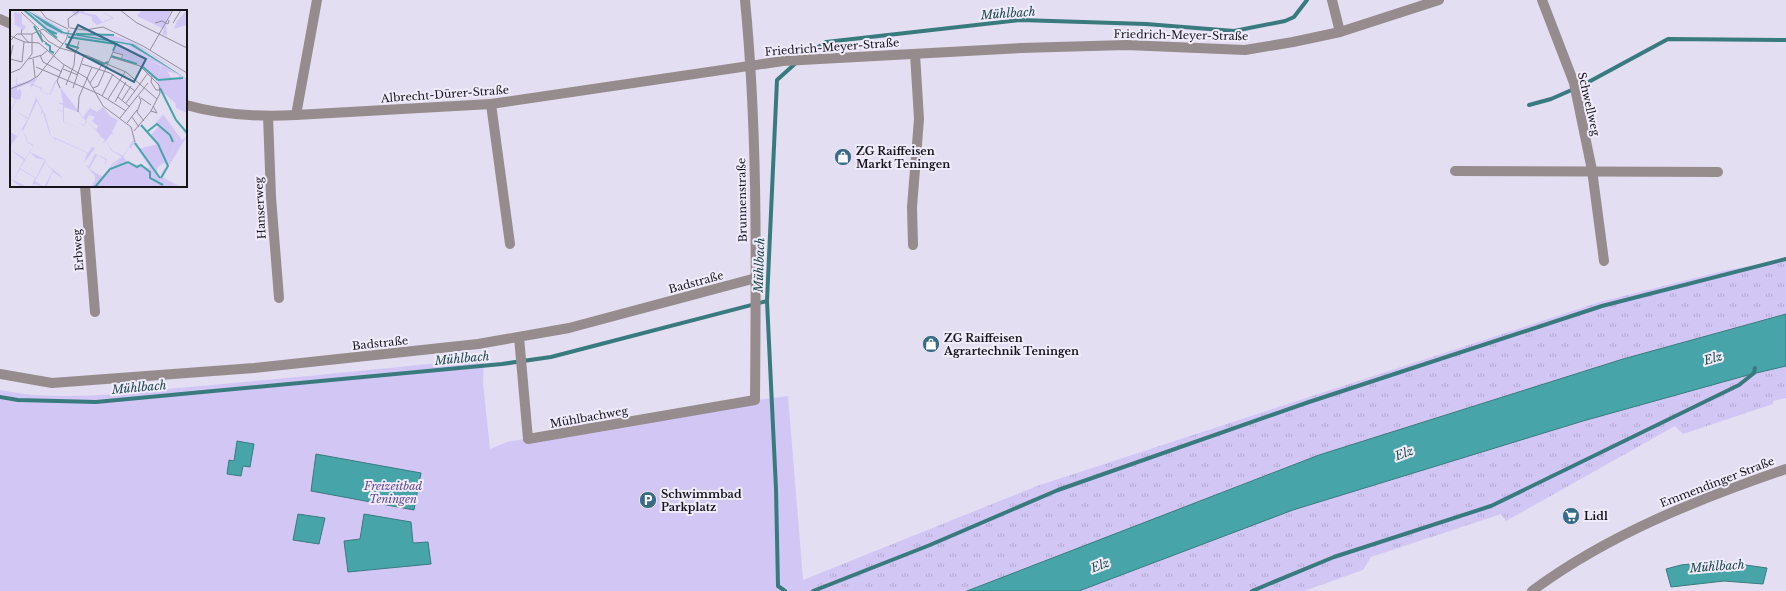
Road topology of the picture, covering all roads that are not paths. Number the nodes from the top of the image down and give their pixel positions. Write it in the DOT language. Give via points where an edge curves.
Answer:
graph roads {
  1 [pos="317,0"];
  2 [pos="745,0"];
  3 [pos="1332,0"];
  4 [pos="1439,0"];
  5 [pos="1542,0"];
  6 [pos="0,19"];
  7 [pos="10,24"];
  8 [pos="1340,32"];
  9 [pos="915,54"];
  10 [pos="751,65"];
  11 [pos="492,104"];
  12 [pos="187,105"];
  13 [pos="296,115"];
  14 [pos="268,116"];
  15 [pos="1592,170"];
  16 [pos="1455,171"];
  17 [pos="1718,172"];
  18 [pos="85,187"];
  19 [pos="510,244"];
  20 [pos="913,244"];
  21 [pos="1604,261"];
  22 [pos="756,278"];
  23 [pos="279,298"];
  24 [pos="95,312"];
  25 [pos="519,337"];
  26 [pos="0,374"];
  27 [pos="755,400"];
  28 [pos="1786,469"];
  29 [pos="1532,591"];
  1 -- 13 [label="street"];
  2 -- 10 [label="street, Brunnenstraße"];
  3 -- 8 [label="street"];
  4 -- 8 [label="street, Friedrich-Meyer-Straße"];
  5 -- 15 [label="street, Schwellweg" via="1575,88"];
  6 -- 7 [label="street"];
  8 -- 9 [label="street, Friedrich-Meyer-Straße" via="1245,50 1126,46"];
  9 -- 10 [label="street, Friedrich-Meyer-Straße" via="808,59"];
  9 -- 20 [label="street" via="919,120 912,206"];
  10 -- 11 [label="street, Albrecht-Dürer-Straße"];
  10 -- 22 [label="street, Brunnenstraße"];
  11 -- 13 [label="street, Albrecht-Dürer-Straße"];
  11 -- 19 [label="street"];
  12 -- 14 [label="street, Albrecht-Dürer-Straße"];
  13 -- 14 [label="street, Albrecht-Dürer-Straße"];
  14 -- 23 [label="street, Hanserweg"];
  15 -- 16 [label="street"];
  15 -- 17 [label="street"];
  15 -- 21 [label="street, Schwellweg"];
  18 -- 24 [label="street, Erbweg"];
  22 -- 25 [label="street, Badstraße" via="570,328"];
  22 -- 27 [label="street, Brunnenstraße"];
  25 -- 26 [label="street, Badstraße" via="478,344 254,368 52,383"];
  25 -- 27 [label="street, Mühlbachweg" via="528,439"];
  28 -- 29 [label="street, Emmendinger Straße" via="1704,498 1641,526 1590,552"];
}
